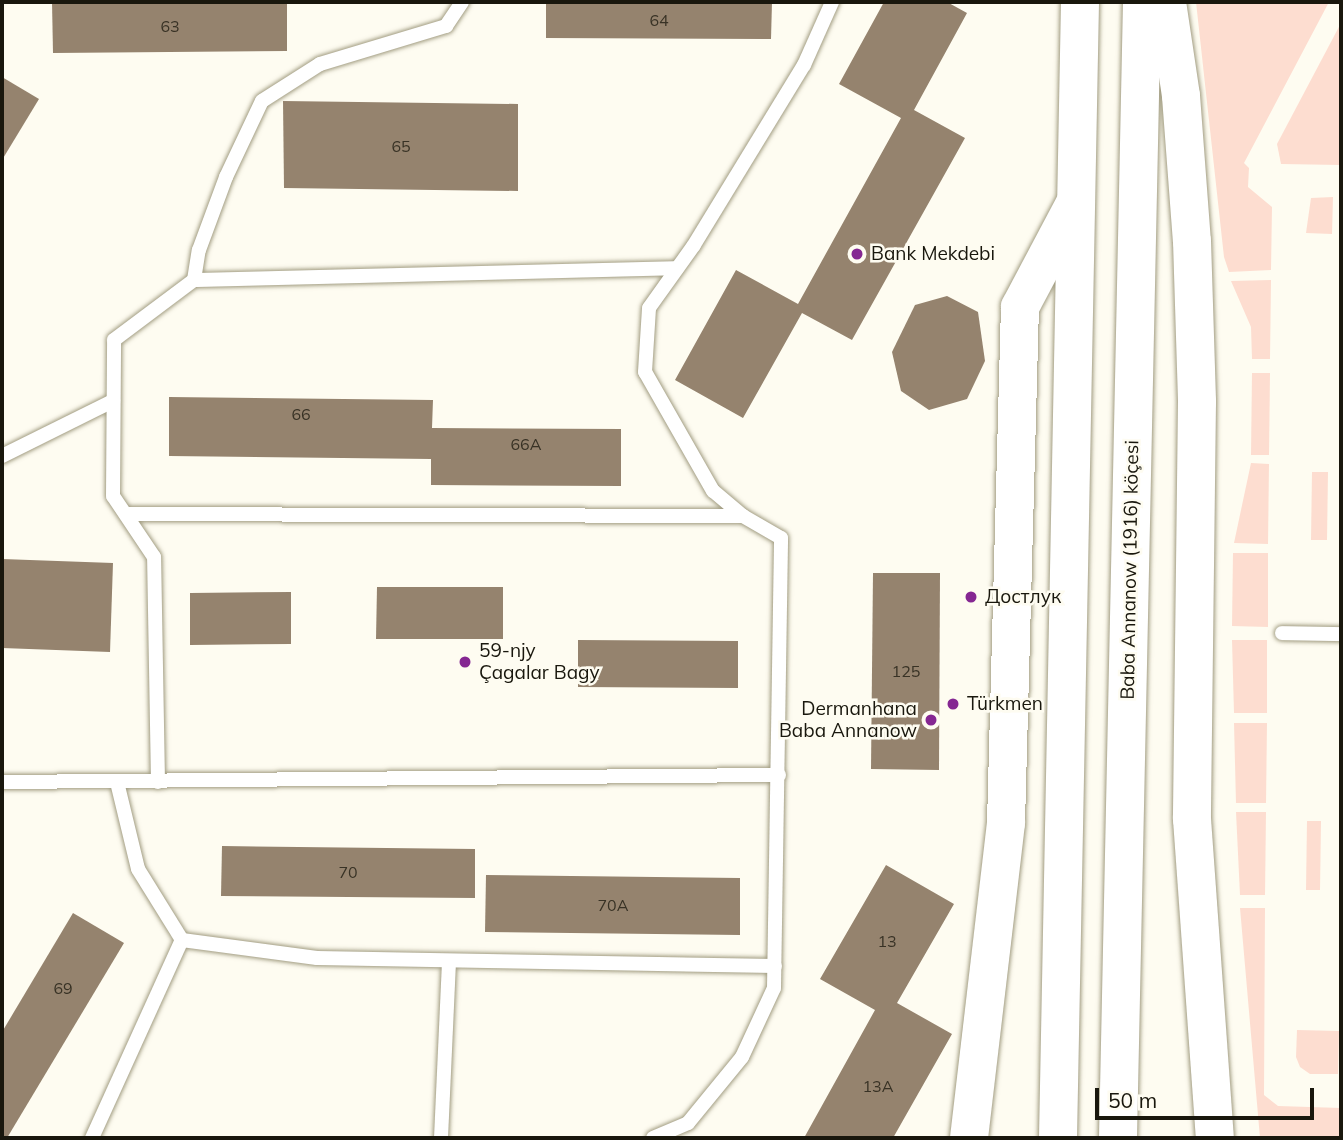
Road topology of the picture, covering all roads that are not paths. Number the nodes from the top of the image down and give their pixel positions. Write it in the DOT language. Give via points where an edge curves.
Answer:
graph roads {
  1 [pos="462,2"];
  2 [pos="832,2"];
  3 [pos="1080,2"];
  4 [pos="1142,2"];
  5 [pos="1167,2"];
  6 [pos="1078,197"];
  7 [pos="677,268"];
  8 [pos="194,280"];
  9 [pos="113,401"];
  10 [pos="2,456"];
  11 [pos="128,514"];
  12 [pos="743,516"];
  13 [pos="1282,633"];
  14 [pos="1341,634"];
  15 [pos="779,775"];
  16 [pos="2,782"];
  17 [pos="117,782"];
  18 [pos="158,782"];
  19 [pos="182,940"];
  20 [pos="449,962"];
  21 [pos="775,966"];
  22 [pos="972,1135"];
  23 [pos="92,1138"];
  24 [pos="441,1138"];
  25 [pos="653,1138"];
  26 [pos="1058,1138"];
  27 [pos="1118,1138"];
  28 [pos="1214,1138"];
  1 -- 8 [label="lane" via="446,26 320,64 262,101 226,177 199,250"];
  2 -- 7 [label="lane" via="804,65"];
  3 -- 6 [label="main road"];
  4 -- 27 [label="main road, Baba Annanow (1916) köçesi"];
  5 -- 28 [label="main road" via="1181,96 1192,241 1198,402 1192,819"];
  6 -- 22 [label="main road" via="1020,307 1006,823"];
  6 -- 26 [label="main road"];
  7 -- 8 [label="lane"];
  7 -- 12 [label="lane" via="649,308 645,372 713,491"];
  8 -- 9 [label="lane" via="114,340"];
  9 -- 10 [label="lane"];
  9 -- 11 [label="lane" via="113,496"];
  11 -- 12 [label="lane"];
  11 -- 18 [label="lane" via="154,557"];
  12 -- 15 [label="lane" via="781,538"];
  13 -- 14 [label="lane"];
  15 -- 18 [label="lane"];
  15 -- 21 [label="lane"];
  16 -- 17 [label="lane"];
  17 -- 18 [label="lane"];
  17 -- 19 [label="lane" via="138,869"];
  19 -- 20 [label="lane" via="317,958"];
  19 -- 23 [label="lane"];
  20 -- 21 [label="lane"];
  20 -- 24 [label="lane"];
  21 -- 25 [label="lane" via="774,988 742,1057 688,1123"];
}
